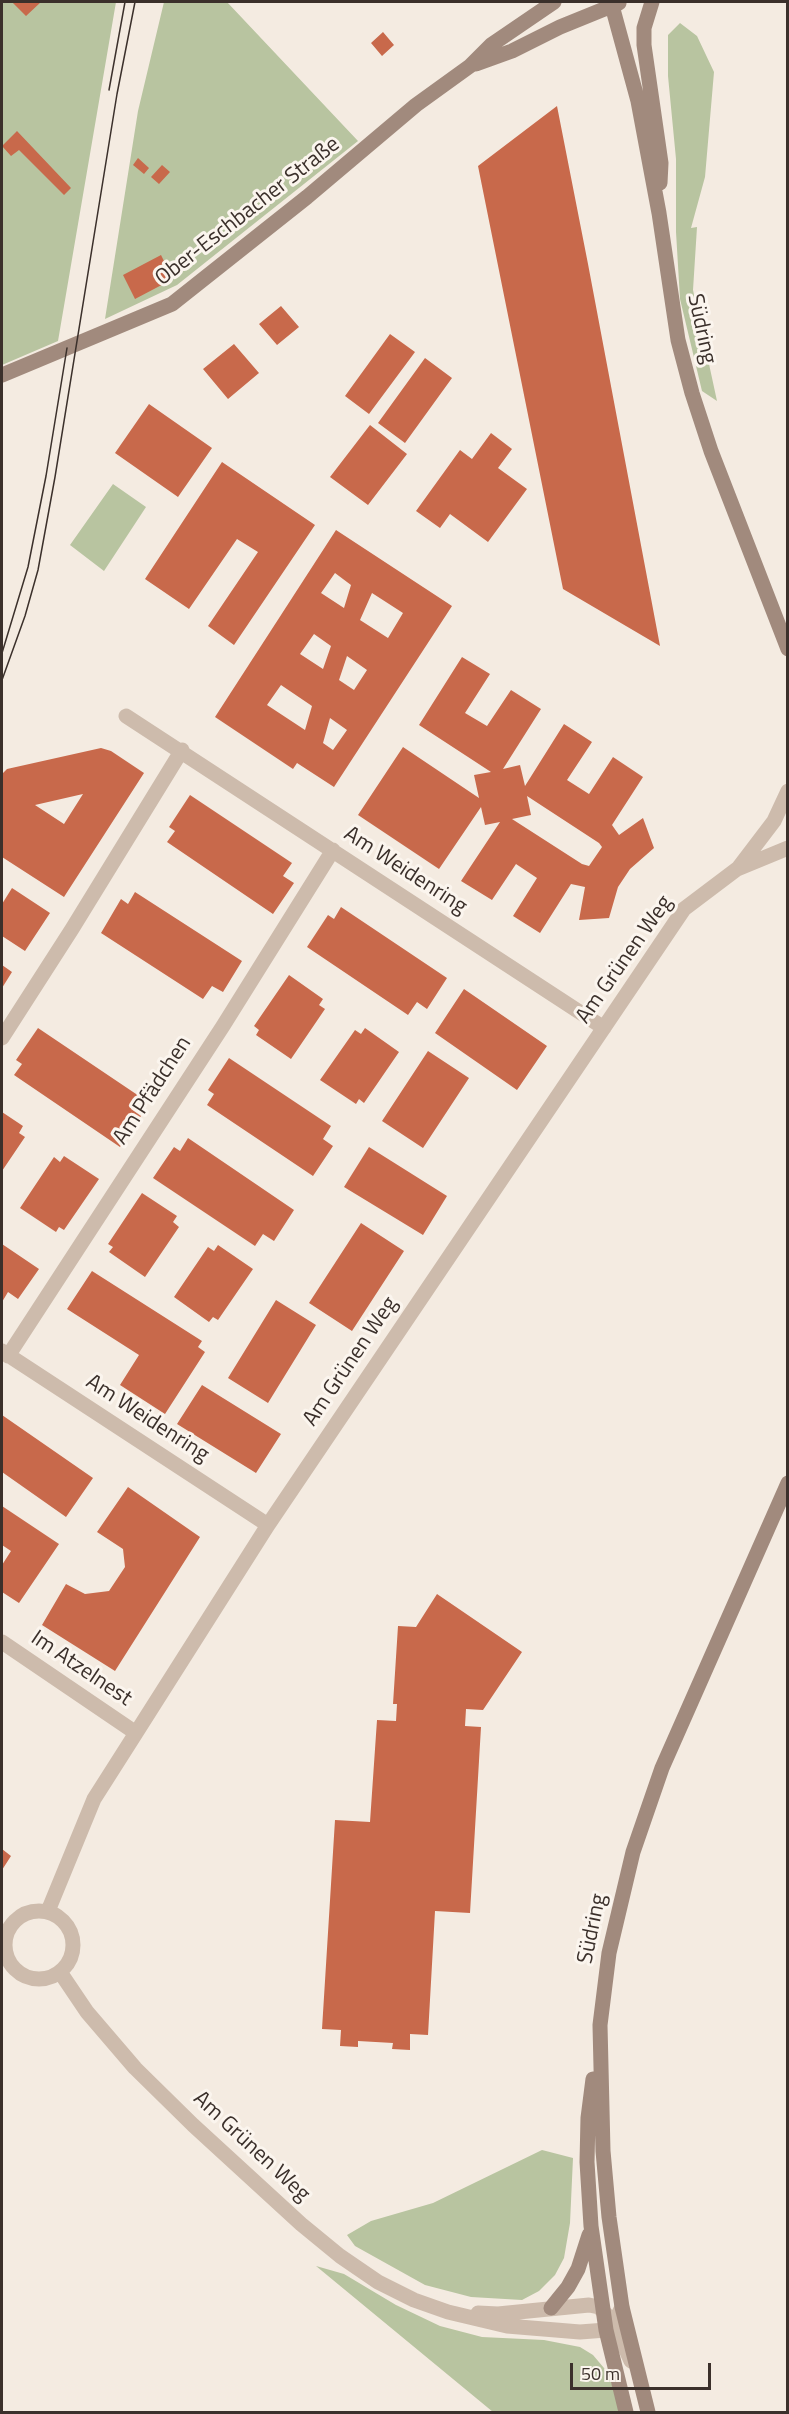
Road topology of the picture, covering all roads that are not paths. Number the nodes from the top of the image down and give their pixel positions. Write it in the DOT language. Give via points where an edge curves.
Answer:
graph roads {
  1 [pos="551,2"];
  2 [pos="652,2"];
  3 [pos="615,3"];
  4 [pos="470,66"];
  5 [pos="659,213"];
  6 [pos="2,375"];
  7 [pos="788,649"];
  8 [pos="126,716"];
  9 [pos="182,750"];
  10 [pos="788,791"];
  11 [pos="788,848"];
  12 [pos="333,850"];
  13 [pos="737,869"];
  14 [pos="604,1028"];
  15 [pos="2,1038"];
  16 [pos="5,1354"];
  17 [pos="788,1483"];
  18 [pos="268,1525"];
  19 [pos="2,1642"];
  20 [pos="136,1733"];
  21 [pos="48,1911"];
  22 [pos="3,1941"];
  23 [pos="60,1972"];
  24 [pos="600,2025"];
  25 [pos="591,2226"];
  26 [pos="622,2307"];
  27 [pos="550,2308"];
  28 [pos="603,2309"];
  29 [pos="448,2312"];
  30 [pos="610,2326"];
  31 [pos="636,2373"];
  32 [pos="626,2412"];
  33 [pos="648,2412"];
  1 -- 4 [label="main road" via="491,45"];
  2 -- 5 [label="main road" via="644,28 644,45 661,162"];
  3 -- 4 [label="main road"];
  3 -- 5 [label="main road, Südring"];
  4 -- 6 [label="main road, Ober-Eschbacher Straße" via="416,105 172,304"];
  5 -- 7 [label="main road, Südring" via="678,340 692,393"];
  8 -- 9 [label="street, Am Weidenring"];
  9 -- 12 [label="street, Am Weidenring"];
  9 -- 15 [label="street"];
  10 -- 13 [label="street, Am Grünen Weg" via="774,821"];
  11 -- 13 [label="street, Am Grünen Weg"];
  12 -- 14 [label="street, Am Weidenring"];
  12 -- 16 [label="street, Am Pfädchen" via="223,1026"];
  13 -- 14 [label="street, Am Grünen Weg" via="684,909"];
  14 -- 18 [label="street, Am Grünen Weg"];
  16 -- 18 [label="street, Am Weidenring"];
  17 -- 24 [label="main road, Südring" via="658,1779 633,1852 614,1931"];
  18 -- 20 [label="street, Am Grünen Weg"];
  19 -- 20 [label="street, Im Atzelnest"];
  20 -- 21 [label="street, Am Grünen Weg" via="94,1799"];
  21 -- 22 [label="street" via="25,1913 15,1920"];
  21 -- 23 [label="street" via="66,1923 74,1944"];
  22 -- 23 [label="street" via="12,1966 29,1978 40,1979"];
  23 -- 29 [label="street, Am Grünen Weg" via="87,2012 135,2068 301,2224 378,2282"];
  24 -- 25 [label="main road" via="588,2118"];
  24 -- 26 [label="main road, Südring" via="603,2151"];
  25 -- 27 [label="main road" via="578,2269"];
  25 -- 28 [label="main road"];
  26 -- 30 [label="street"];
  26 -- 31 [label="main road, Südring"];
  27 -- 28 [label="street, Am Grünen Weg" via="589,2305"];
  27 -- 29 [label="street, Am Grünen Weg" via="498,2314"];
  28 -- 30 [label="main road"];
  29 -- 30 [label="street, Am Grünen Weg" via="507,2326 580,2332"];
  30 -- 31 [label="street"];
  30 -- 32 [label="main road"];
  31 -- 33 [label="main road, Südring"];
}
